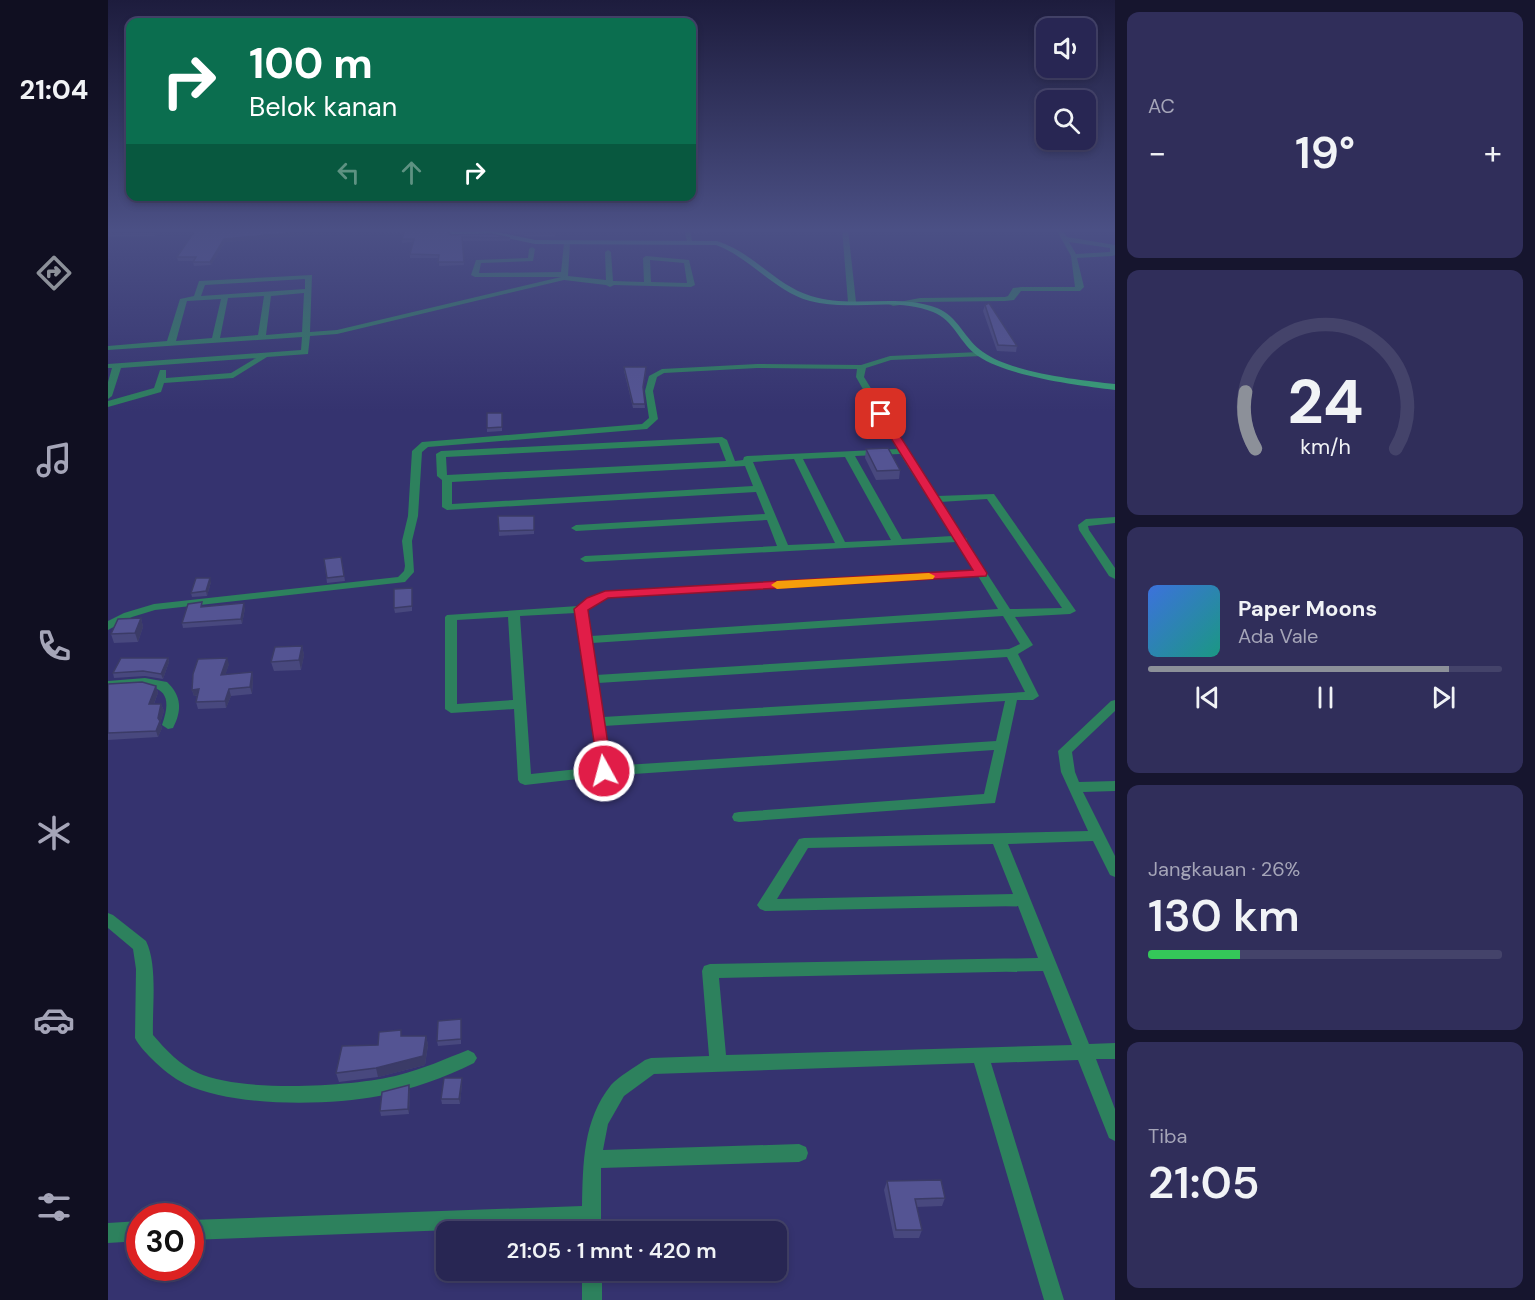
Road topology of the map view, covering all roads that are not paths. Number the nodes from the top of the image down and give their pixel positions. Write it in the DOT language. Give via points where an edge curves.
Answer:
graph roads {
  1 [pos="200,290"];
  2 [pos="493,290"];
  3 [pos="515,290"];
  4 [pos="791,290"];
  5 [pos="851,290"];
  6 [pos="1018,290"];
  7 [pos="308,291"];
  8 [pos="268,294"];
  9 [pos="495,295"];
  10 [pos="225,296"];
  11 [pos="197,298"];
  12 [pos="852,302"];
  13 [pos="893,304"];
  14 [pos="306,334"];
  15 [pos="262,337"];
  16 [pos="216,340"];
  17 [pos="171,343"];
  18 [pos="108,348"];
  19 [pos="979,354"];
  20 [pos="266,355"];
  21 [pos="113,366"];
  22 [pos="862,367"];
  23 [pos="1115,387"];
  24 [pos="108,396"];
  25 [pos="108,404"];
  26 [pos="903,451"];
  27 [pos="848,453"];
  28 [pos="797,456"];
  29 [pos="749,463"];
  30 [pos="732,464"];
  31 [pos="447,479"];
  32 [pos="760,489"];
  33 [pos="937,499"];
  34 [pos="771,517"];
  35 [pos="1115,520"];
  36 [pos="576,528"];
  37 [pos="962,539"];
  38 [pos="898,542"];
  39 [pos="842,546"];
  40 [pos="784,549"];
  41 [pos="1102,555"];
  42 [pos="1115,555"];
  43 [pos="585,559"];
  44 [pos="981,573"];
  45 [pos="1115,576"];
  46 [pos="581,609"];
  47 [pos="514,613"];
  48 [pos="1008,613"];
  49 [pos="108,626"];
  50 [pos="586,640"];
  51 [pos="1011,653"];
  52 [pos="591,679"];
  53 [pos="108,685"];
  54 [pos="1012,696"];
  55 [pos="520,704"];
  56 [pos="1115,704"];
  57 [pos="598,722"];
  58 [pos="168,724"];
  59 [pos="1002,745"];
  60 [pos="604,771"];
  61 [pos="1115,786"];
  62 [pos="1074,787"];
  63 [pos="739,817"];
  64 [pos="1098,836"];
  65 [pos="998,838"];
  66 [pos="1115,871"];
  67 [pos="1022,900"];
  68 [pos="108,919"];
  69 [pos="1050,964"];
  70 [pos="1115,1051"];
  71 [pos="1084,1052"];
  72 [pos="980,1055"];
  73 [pos="468,1058"];
  74 [pos="718,1064"];
  75 [pos="1115,1132"];
  76 [pos="800,1153"];
  77 [pos="592,1159"];
  78 [pos="591,1221"];
  79 [pos="436,1226"];
  80 [pos="204,1230"];
  81 [pos="126,1232"];
  82 [pos="108,1233"];
  83 [pos="592,1281"];
  84 [pos="592,1300"];
  85 [pos="1054,1300"];
  1 -- 11 [label="street"];
  2 -- 9 [label="street"];
  3 -- 9 [label="street"];
  4 -- 12 [label="street" via="800,296"];
  5 -- 12 [label="street"];
  6 -- 13 [label="street" via="1005,299"];
  7 -- 8 [label="street"];
  7 -- 14 [label="street"];
  8 -- 10 [label="street"];
  8 -- 15 [label="street"];
  9 -- 14 [label="street" via="337,332"];
  10 -- 11 [label="street"];
  10 -- 16 [label="street"];
  11 -- 17 [label="street" via="184,299"];
  12 -- 13 [label="street"];
  13 -- 19 [label="street" via="916,304 936,310"];
  14 -- 15 [label="street"];
  14 -- 20 [label="street" via="305,352"];
  15 -- 16 [label="street"];
  16 -- 17 [label="street"];
  17 -- 18 [label="street"];
  19 -- 22 [label="street" via="890,358"];
  19 -- 23 [label="street" via="1041,374"];
  20 -- 21 [label="street"];
  20 -- 25 [label="street" via="233,375 162,377 158,390"];
  21 -- 24 [label="street"];
  22 -- 26 [label="street" via="860,377"];
  22 -- 49 [label="street" via="757,366 662,371 653,376 650,391 654,419 644,427 425,444 417,451 408,541 410,566 401,580 154,607"];
  26 -- 27 [label="street"];
  26 -- 33 [label="street"];
  27 -- 28 [label="street"];
  27 -- 38 [label="street"];
  28 -- 29 [label="street" via="747,459"];
  28 -- 39 [label="street"];
  29 -- 30 [label="street"];
  29 -- 32 [label="street"];
  30 -- 31 [label="street"];
  30 -- 31 [label="street" via="722,440 441,454 442,476"];
  31 -- 32 [label="street" via="447,507"];
  32 -- 34 [label="street"];
  33 -- 37 [label="street"];
  33 -- 48 [label="street" via="990,496 1070,610"];
  34 -- 36 [label="street"];
  34 -- 40 [label="street"];
  35 -- 41 [label="street" via="1084,523 1084,530"];
  37 -- 38 [label="street"];
  37 -- 44 [label="street"];
  38 -- 39 [label="street"];
  39 -- 40 [label="street"];
  40 -- 43 [label="street"];
  41 -- 42 [label="street"];
  41 -- 45 [label="street"];
  44 -- 46 [label="street" via="605,595"];
  44 -- 48 [label="street"];
  46 -- 47 [label="street"];
  46 -- 50 [label="street"];
  47 -- 55 [label="street"];
  47 -- 55 [label="street" via="451,617 451,709"];
  48 -- 50 [label="street"];
  48 -- 51 [label="street" via="1027,645"];
  50 -- 52 [label="street"];
  51 -- 52 [label="street"];
  51 -- 54 [label="street" via="1033,696"];
  52 -- 57 [label="street"];
  53 -- 58 [label="street" via="163,685 172,696 174,710"];
  54 -- 57 [label="street"];
  54 -- 59 [label="street"];
  55 -- 60 [label="street" via="525,780"];
  56 -- 62 [label="street" via="1065,751"];
  57 -- 60 [label="street"];
  59 -- 60 [label="street"];
  59 -- 63 [label="street" via="990,799"];
  61 -- 62 [label="street"];
  62 -- 64 [label="street"];
  64 -- 65 [label="street"];
  64 -- 66 [label="street"];
  65 -- 67 [label="street"];
  65 -- 67 [label="street" via="804,843 765,905"];
  67 -- 69 [label="street"];
  68 -- 73 [label="street" via="140,946 144,1038 161,1057 191,1079 222,1089 258,1092 356,1091 445,1070"];
  69 -- 71 [label="street"];
  69 -- 74 [label="street" via="710,971"];
  70 -- 71 [label="street"];
  71 -- 72 [label="street"];
  71 -- 75 [label="street"];
  72 -- 74 [label="street"];
  72 -- 85 [label="street"];
  74 -- 77 [label="street" via="651,1066 618,1090 599,1122"];
  76 -- 77 [label="street"];
  77 -- 78 [label="street"];
  79 -- 80 [label="street"];
  81 -- 82 [label="street"];
  83 -- 84 [label="street"];
}
